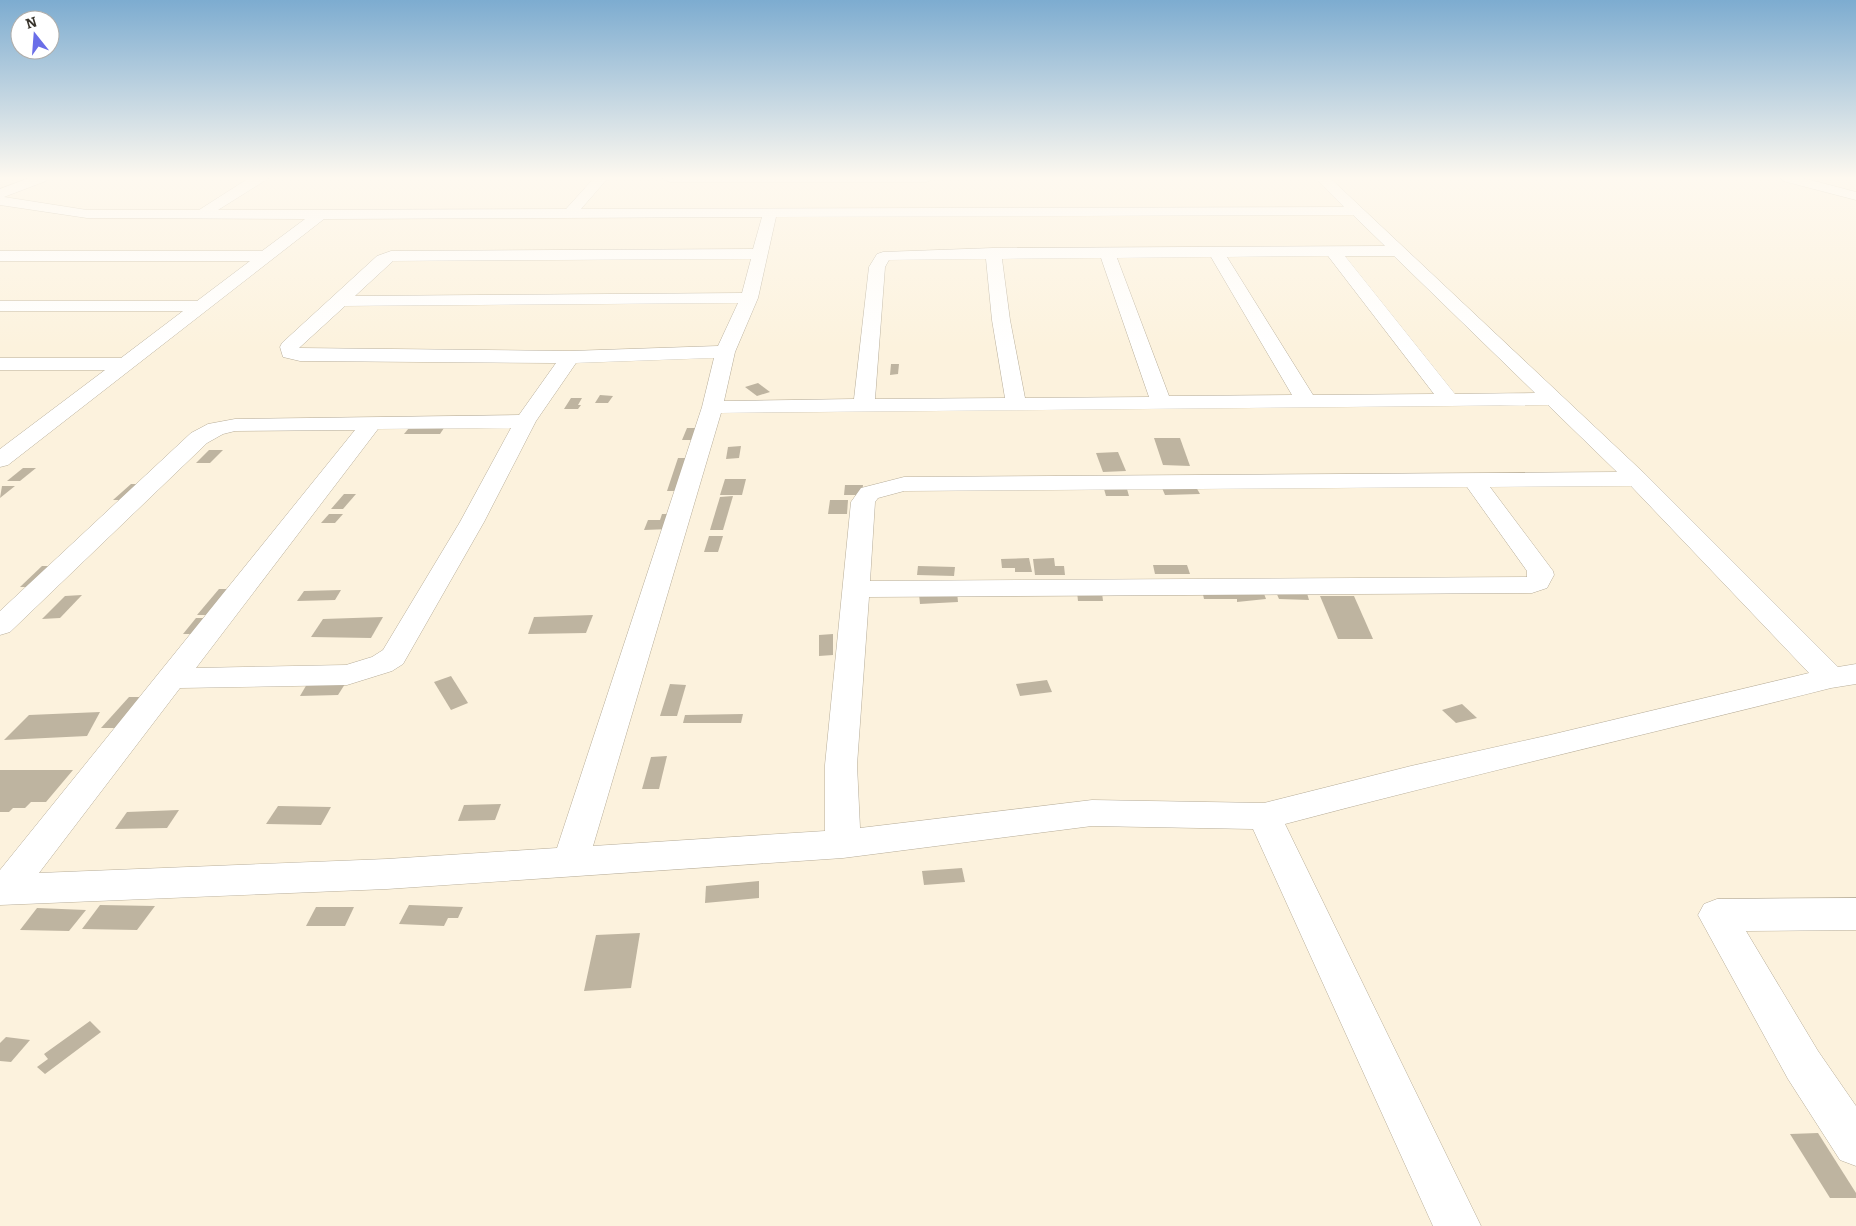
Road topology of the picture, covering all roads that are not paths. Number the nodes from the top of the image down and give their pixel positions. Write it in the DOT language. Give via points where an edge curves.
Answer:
graph roads {
  1 [pos="293,235"];
  2 [pos="763,235"];
  3 [pos="1380,235"];
  4 [pos="1397,251"];
  5 [pos="1107,252"];
  6 [pos="1216,252"];
  7 [pos="1332,252"];
  8 [pos="993,253"];
  9 [pos="758,254"];
  10 [pos="0,256"];
  11 [pos="264,256"];
  12 [pos="749,298"];
  13 [pos="340,301"];
  14 [pos="0,306"];
  15 [pos="201,306"];
  16 [pos="725,352"];
  17 [pos="570,357"];
  18 [pos="0,364"];
  19 [pos="126,364"];
  20 [pos="1555,399"];
  21 [pos="1449,400"];
  22 [pos="1306,401"];
  23 [pos="1161,402"];
  24 [pos="864,404"];
  25 [pos="1016,404"];
  26 [pos="712,407"];
  27 [pos="525,421"];
  28 [pos="371,424"];
  29 [pos="37,432"];
  30 [pos="0,433"];
  31 [pos="0,460"];
  32 [pos="1637,479"];
  33 [pos="1474,481"];
  34 [pos="857,589"];
  35 [pos="0,626"];
  36 [pos="1844,676"];
  37 [pos="172,678"];
  38 [pos="1264,816"];
  39 [pos="843,844"];
  40 [pos="571,861"];
  41 [pos="2,890"];
  42 [pos="1856,914"];
  43 [pos="1856,1144"];
  44 [pos="1457,1226"];
  1 -- 11 [label="street"];
  2 -- 9 [label="street"];
  3 -- 4 [label="street"];
  4 -- 7 [label="street"];
  4 -- 20 [label="street"];
  5 -- 6 [label="street"];
  5 -- 8 [label="street"];
  5 -- 23 [label="street"];
  6 -- 7 [label="street"];
  6 -- 22 [label="street"];
  7 -- 21 [label="street"];
  8 -- 24 [label="street" via="896,254 883,257 877,267"];
  8 -- 25 [label="street"];
  9 -- 12 [label="street"];
  9 -- 13 [label="street" via="397,255 383,259"];
  10 -- 11 [label="street"];
  11 -- 15 [label="street"];
  12 -- 13 [label="street"];
  12 -- 16 [label="street"];
  13 -- 17 [label="street" via="289,347 290,353"];
  14 -- 15 [label="street"];
  15 -- 19 [label="street"];
  16 -- 17 [label="street"];
  16 -- 26 [label="street"];
  17 -- 27 [label="street"];
  18 -- 19 [label="street"];
  19 -- 29 [label="street"];
  20 -- 21 [label="street"];
  20 -- 32 [label="street"];
  21 -- 22 [label="street"];
  22 -- 23 [label="street"];
  23 -- 25 [label="street"];
  24 -- 25 [label="street"];
  24 -- 26 [label="street"];
  26 -- 40 [label="street"];
  27 -- 28 [label="street"];
  27 -- 37 [label="street" via="472,522 393,657 382,664 347,675"];
  28 -- 35 [label="street" via="235,426 216,429 199,438"];
  28 -- 37 [label="street"];
  29 -- 30 [label="street"];
  29 -- 31 [label="street"];
  32 -- 33 [label="street"];
  32 -- 36 [label="street"];
  33 -- 34 [label="street" via="893,485 869,493 863,502"];
  33 -- 34 [label="street" via="1540,571 1538,582 1522,586"];
  34 -- 39 [label="street" via="841,765"];
  36 -- 38 [label="street"];
  37 -- 41 [label="street"];
  38 -- 39 [label="street" via="1092,813"];
  38 -- 44 [label="street"];
  39 -- 40 [label="street"];
  40 -- 41 [label="street" via="387,874"];
  42 -- 43 [label="street" via="1717,915 1803,1065"];
}
